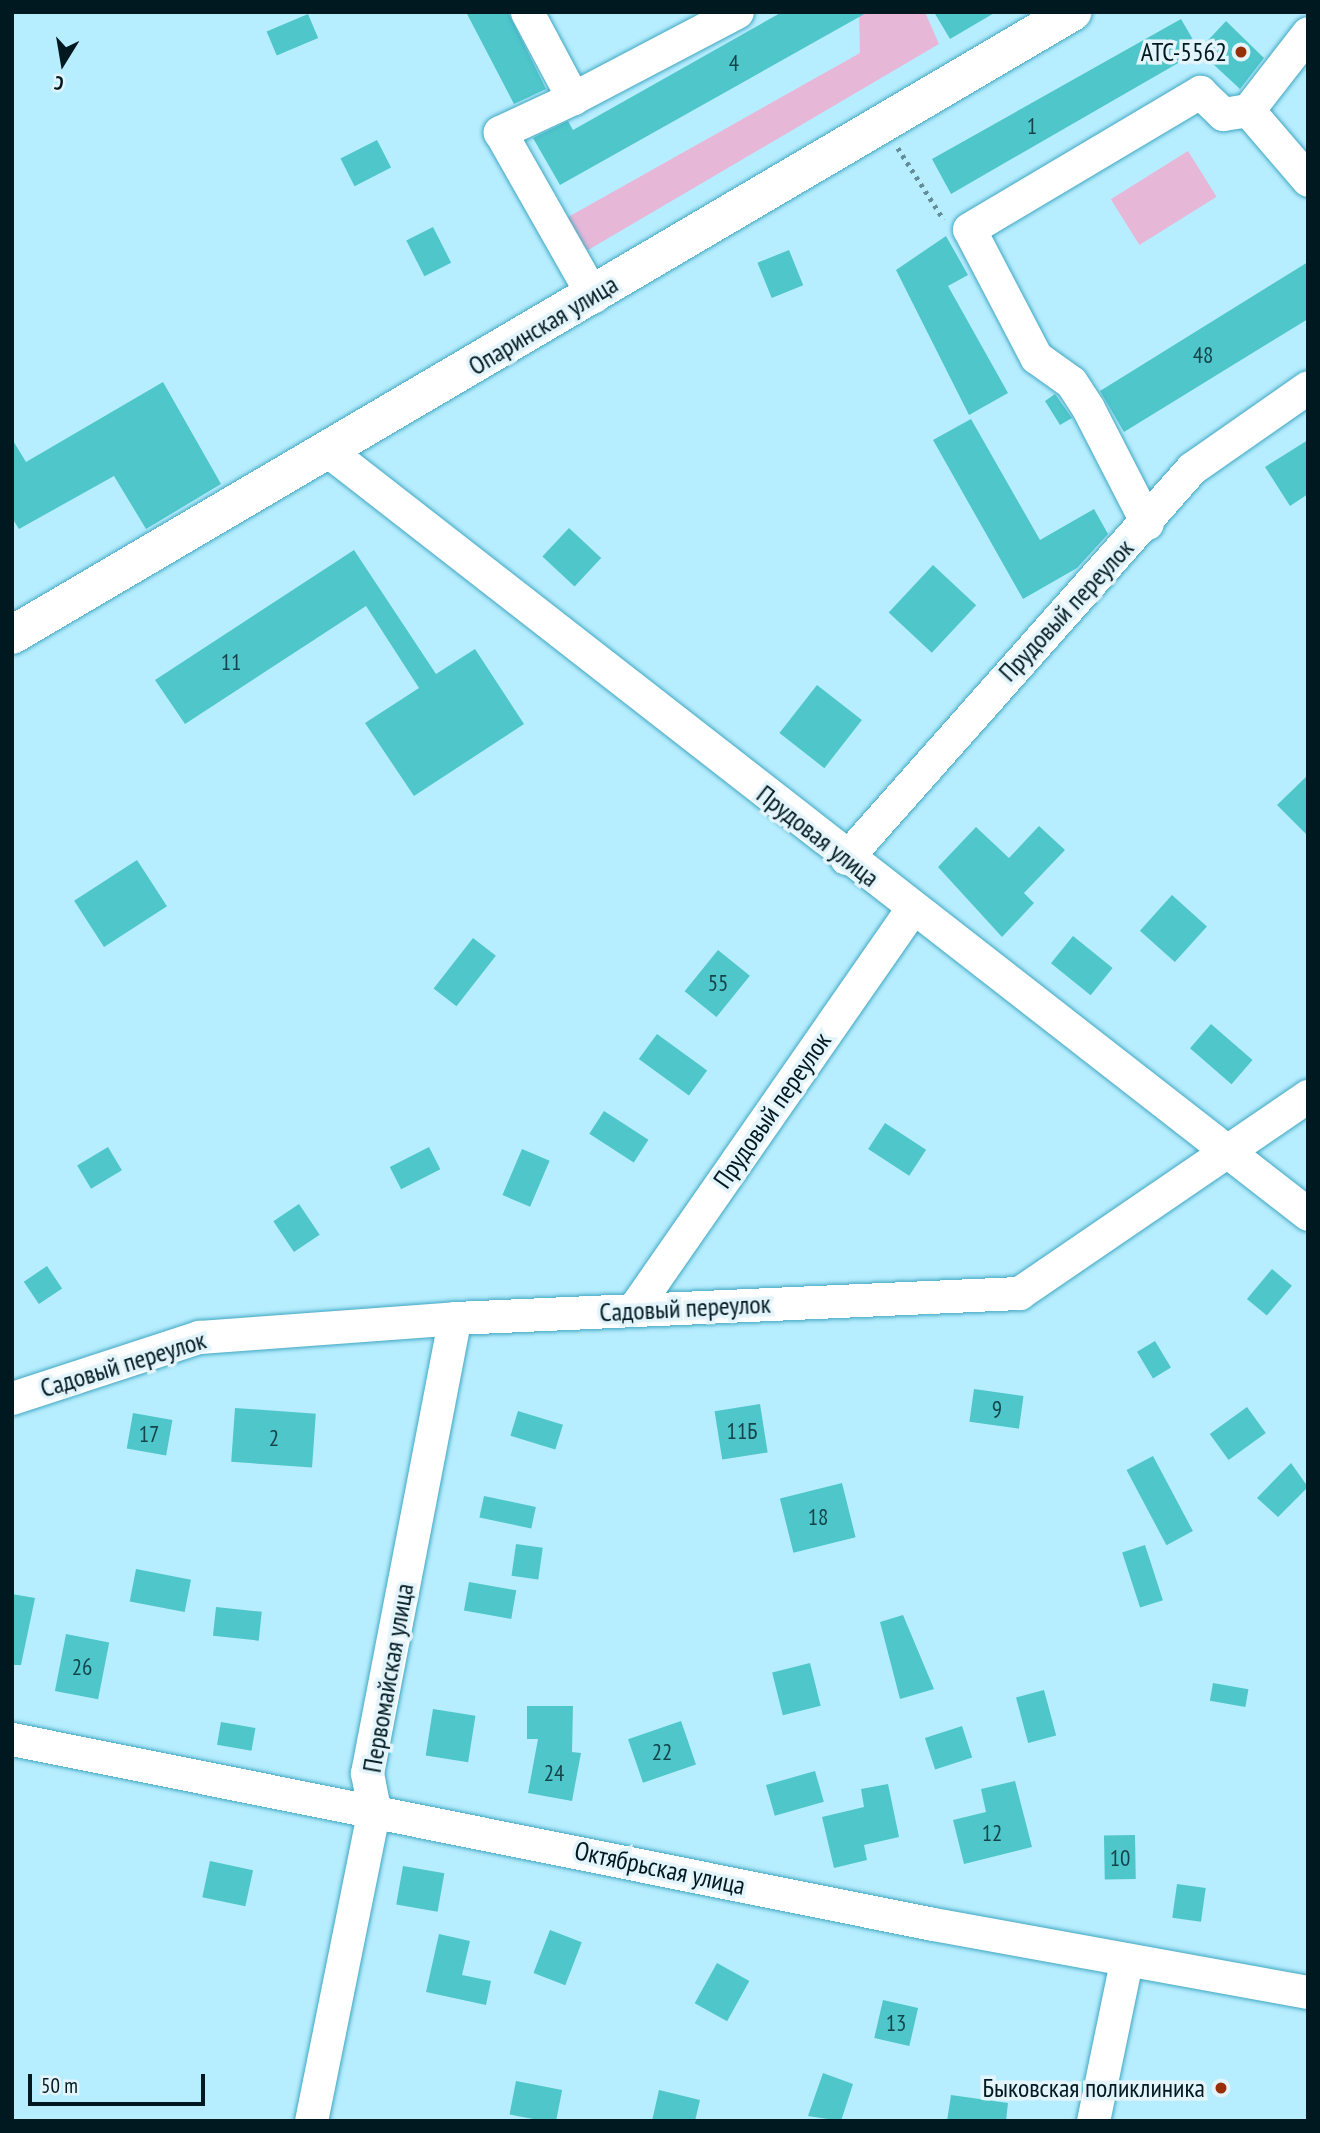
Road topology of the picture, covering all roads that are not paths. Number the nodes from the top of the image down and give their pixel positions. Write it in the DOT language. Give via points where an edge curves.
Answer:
graph roads {
  1 [pos="527,12"];
  2 [pos="737,12"];
  3 [pos="1060,15"];
  4 [pos="1308,33"];
  5 [pos="573,98"];
  6 [pos="1248,110"];
  7 [pos="1308,180"];
  8 [pos="593,296"];
  9 [pos="1308,387"];
  10 [pos="331,453"];
  11 [pos="1147,523"];
  12 [pos="12,635"];
  13 [pos="846,858"];
  14 [pos="912,909"];
  15 [pos="1308,1096"];
  16 [pos="1225,1151"];
  17 [pos="1308,1214"];
  18 [pos="633,1310"];
  19 [pos="456,1318"];
  20 [pos="12,1398"];
  21 [pos="12,1739"];
  22 [pos="374,1809"];
  23 [pos="1126,1961"];
  24 [pos="1308,1992"];
  25 [pos="311,2121"];
  26 [pos="1093,2121"];
  1 -- 5 [label="street"];
  2 -- 5 [label="street"];
  3 -- 8 [label="main road, Опаринская улица"];
  4 -- 6 [label="street"];
  5 -- 8 [label="street" via="500,132"];
  6 -- 7 [label="street"];
  6 -- 11 [label="street" via="1223,114 1200,92 969,229 1036,357 1071,382 1088,408"];
  8 -- 10 [label="main road, Опаринская улица"];
  9 -- 11 [label="street, Прудовый переулок" via="1192,468"];
  10 -- 12 [label="main road, Опаринская улица"];
  10 -- 13 [label="street, Прудовая улица"];
  11 -- 13 [label="street, Прудовый переулок" via="1073,597"];
  13 -- 14 [label="street, Прудовая улица"];
  14 -- 16 [label="street, Прудовая улица"];
  14 -- 18 [label="street, Прудовый переулок"];
  15 -- 16 [label="street, Садовый переулок"];
  16 -- 17 [label="street, Прудовая улица"];
  16 -- 18 [label="street, Садовый переулок" via="1019,1293"];
  18 -- 19 [label="street, Садовый переулок"];
  19 -- 20 [label="street, Садовый переулок" via="199,1337"];
  19 -- 22 [label="street, Первомайская улица" via="367,1773"];
  21 -- 22 [label="street, Октябрьская улица"];
  22 -- 23 [label="street, Октябрьская улица"];
  22 -- 25 [label="street, Первомайская улица"];
  23 -- 24 [label="street, Октябрьская улица"];
  23 -- 26 [label="street"];
}
